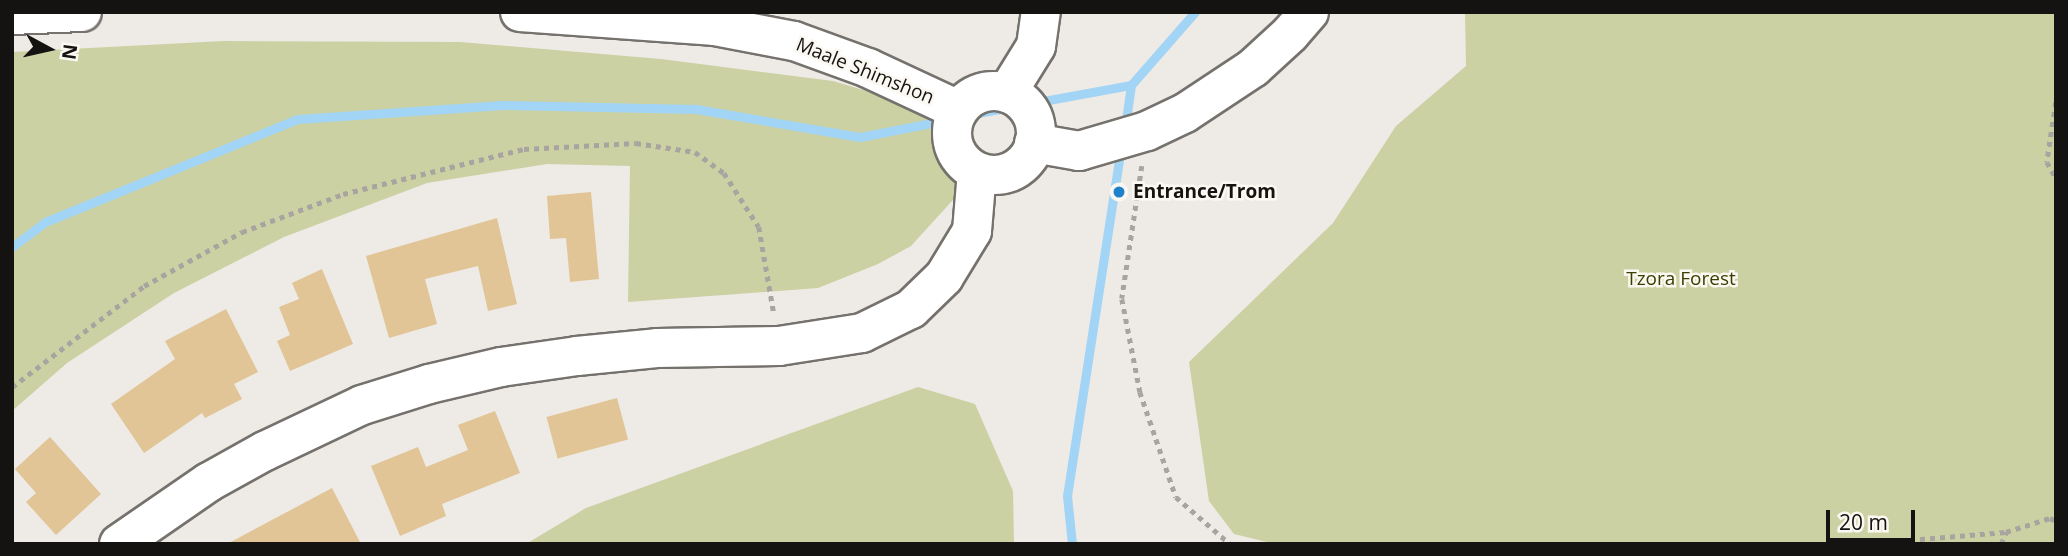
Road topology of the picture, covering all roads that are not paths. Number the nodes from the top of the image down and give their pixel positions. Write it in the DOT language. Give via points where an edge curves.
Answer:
graph roads {
  1 [pos="82,12"];
  2 [pos="520,12"];
  3 [pos="1041,12"];
  4 [pos="1309,12"];
  5 [pos="12,15"];
  6 [pos="1007,93"];
  7 [pos="958,110"];
  8 [pos="1034,143"];
  9 [pos="977,172"];
  10 [pos="119,544"];
  1 -- 5 [label="street"];
  2 -- 7 [label="street, Maale Shimshon" via="715,26 794,41 868,68"];
  3 -- 6 [label="street" via="1036,46"];
  4 -- 8 [label="street" via="1245,74 1185,113 1147,131 1079,151"];
  6 -- 7 [label="street" via="980,93"];
  6 -- 8 [label="street" via="1030,112"];
  7 -- 9 [label="street" via="953,145 966,165"];
  8 -- 9 [label="street" via="1022,164 1012,171"];
  9 -- 10 [label="street" via="972,230 944,277 911,309 862,333 779,346 657,348 577,356 429,384 362,405 265,451 209,481"];
}
